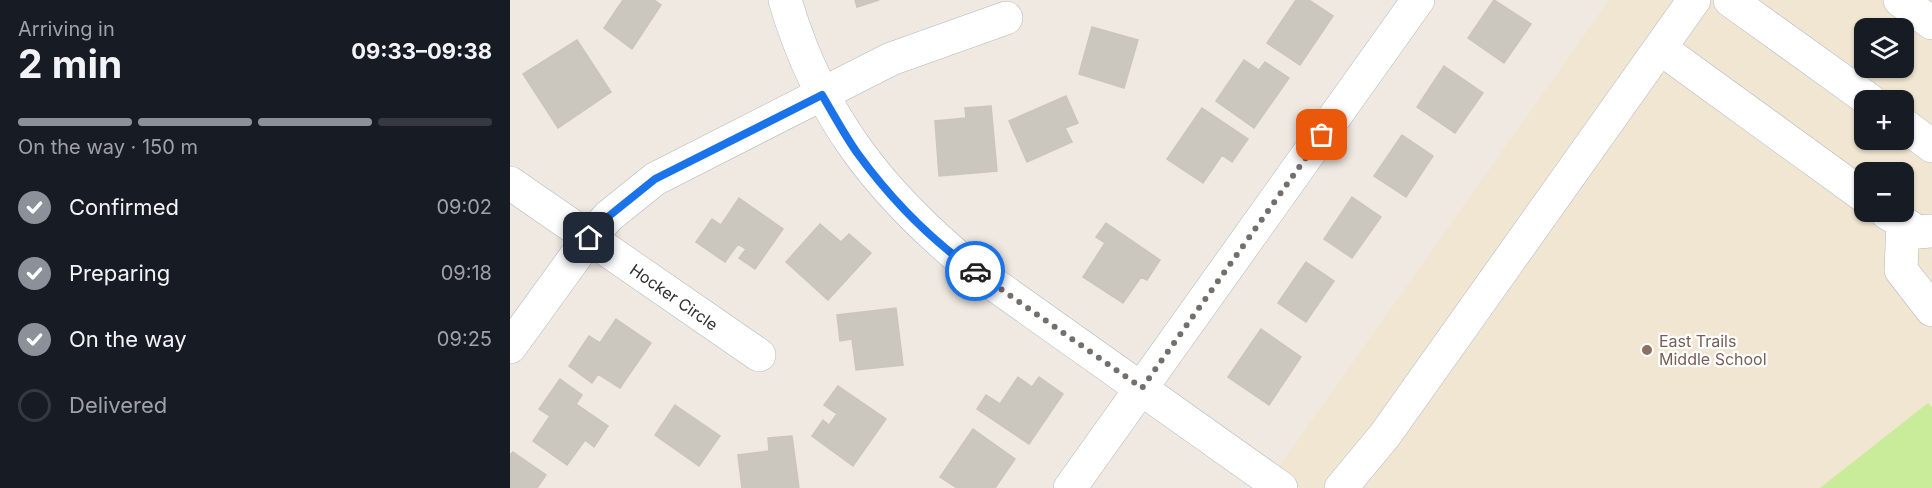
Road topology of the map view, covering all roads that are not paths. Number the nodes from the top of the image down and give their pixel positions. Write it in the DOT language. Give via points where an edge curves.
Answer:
graph roads {
  1 [pos="785,0"];
  2 [pos="1418,0"];
  3 [pos="1694,0"];
  4 [pos="1730,0"];
  5 [pos="1900,0"];
  6 [pos="1006,18"];
  7 [pos="1932,23"];
  8 [pos="1660,48"];
  9 [pos="1855,90"];
  10 [pos="822,95"];
  11 [pos="1914,132"];
  12 [pos="1932,146"];
  13 [pos="510,183"];
  14 [pos="1854,189"];
  15 [pos="1907,222"];
  16 [pos="589,238"];
  17 [pos="1932,310"];
  18 [pos="510,347"];
  19 [pos="759,355"];
  20 [pos="1142,388"];
  21 [pos="1070,488"];
  22 [pos="1281,488"];
  23 [pos="1341,488"];
  1 -- 10 [label="street" via="797,42"];
  2 -- 20 [label="street"];
  3 -- 8 [label="street"];
  4 -- 9 [label="street"];
  5 -- 7 [label="street"];
  6 -- 10 [label="street" via="891,59"];
  8 -- 14 [label="street"];
  8 -- 23 [label="street" via="1385,435"];
  10 -- 16 [label="street" via="655,179 609,216"];
  10 -- 20 [label="street" via="857,153 929,233 971,268"];
  11 -- 12 [label="street"];
  13 -- 16 [label="street, Hocker Circle"];
  15 -- 17 [label="street" via="1900,270"];
  16 -- 18 [label="street"];
  16 -- 19 [label="street, Hocker Circle"];
  20 -- 21 [label="street"];
  20 -- 22 [label="street"];
}
